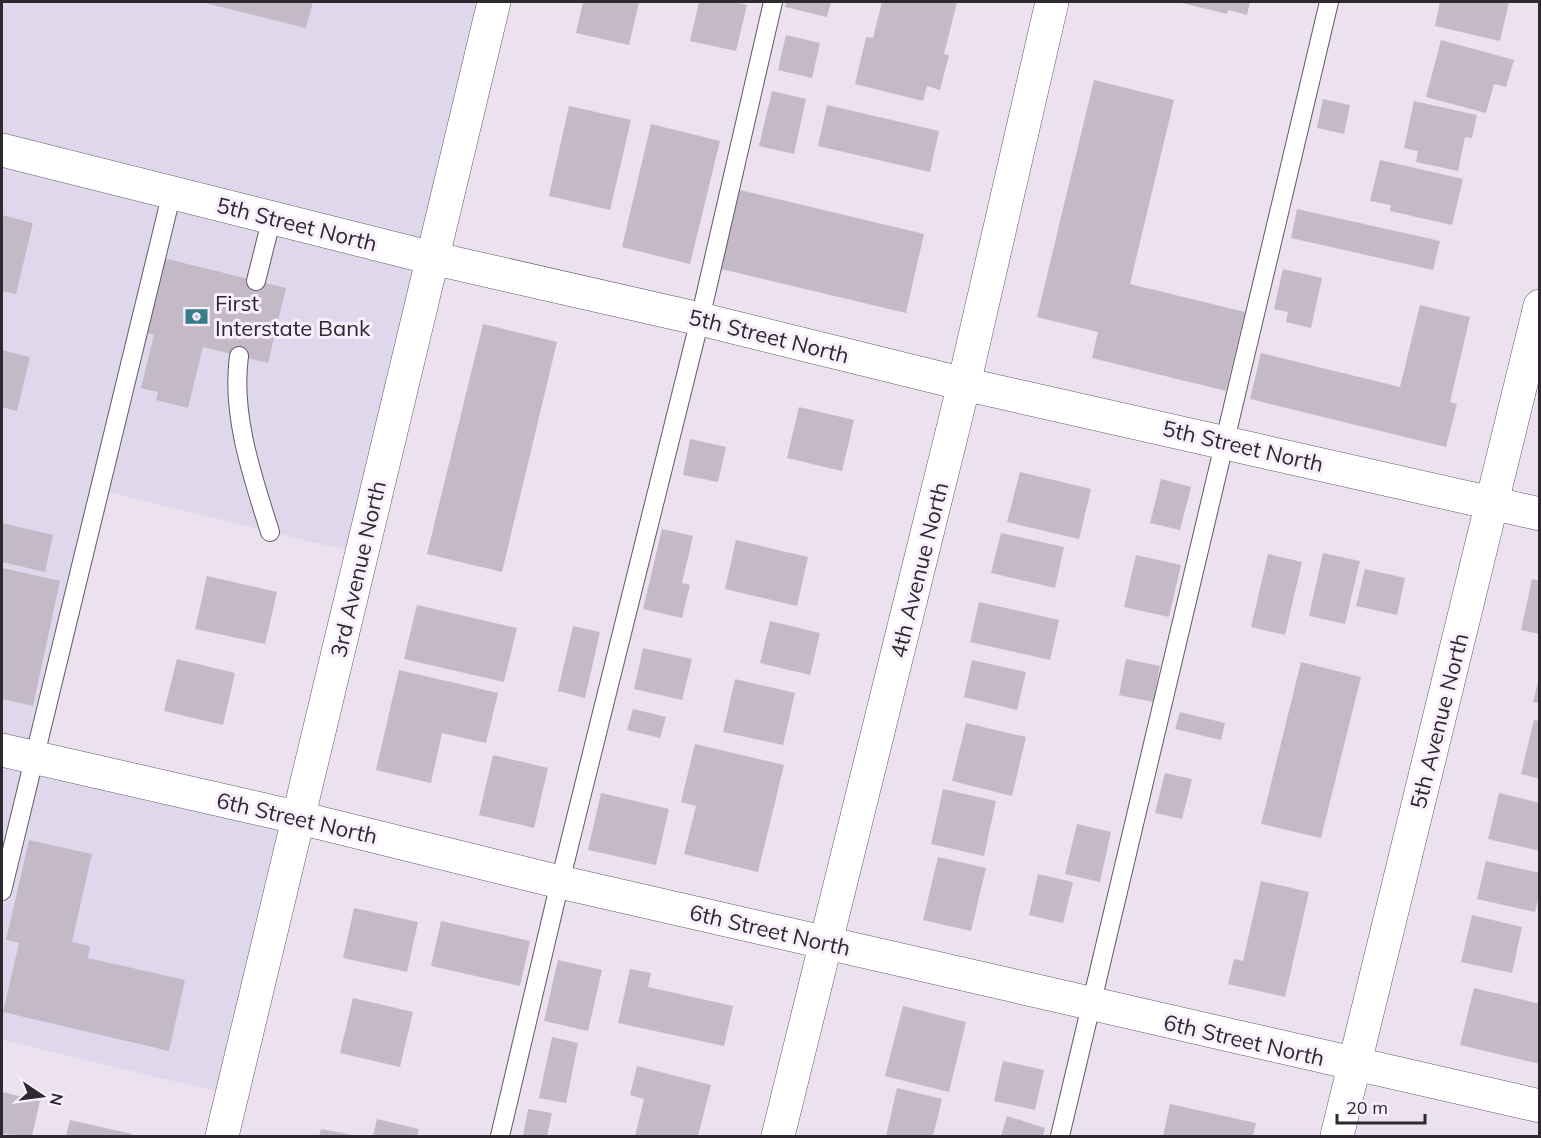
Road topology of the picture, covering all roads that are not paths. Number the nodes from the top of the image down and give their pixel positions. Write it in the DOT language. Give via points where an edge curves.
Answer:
graph roads {
  1 [pos="494,2"];
  2 [pos="773,2"];
  3 [pos="1052,2"];
  4 [pos="1329,2"];
  5 [pos="2,150"];
  6 [pos="172,192"];
  7 [pos="272,217"];
  8 [pos="432,258"];
  9 [pos="256,281"];
  10 [pos="1539,306"];
  11 [pos="700,319"];
  12 [pos="239,356"];
  13 [pos="964,384"];
  14 [pos="1224,442"];
  15 [pos="1492,503"];
  16 [pos="1539,514"];
  17 [pos="270,532"];
  18 [pos="2,750"];
  19 [pos="34,758"];
  20 [pos="300,818"];
  21 [pos="560,882"];
  22 [pos="2,891"];
  23 [pos="827,943"];
  24 [pos="1091,1005"];
  25 [pos="1354,1065"];
  26 [pos="1539,1106"];
  27 [pos="222,1137"];
  28 [pos="500,1137"];
  29 [pos="778,1137"];
  30 [pos="1060,1137"];
  31 [pos="1337,1137"];
  1 -- 8 [label="street, 3rd Avenue North"];
  2 -- 11 [label="lane"];
  3 -- 13 [label="street, 4th Avenue North"];
  4 -- 14 [label="lane"];
  5 -- 6 [label="street, 5th Street North"];
  6 -- 7 [label="street, 5th Street North"];
  6 -- 19 [label="lane"];
  7 -- 8 [label="street, 5th Street North"];
  7 -- 9 [label="lane"];
  8 -- 11 [label="street, 5th Street North"];
  8 -- 20 [label="street, 3rd Avenue North"];
  10 -- 15 [label="street, 5th Avenue North"];
  11 -- 13 [label="street, 5th Street North"];
  11 -- 21 [label="lane"];
  12 -- 17 [label="lane" via="235,386 250,469"];
  13 -- 14 [label="street, 5th Street North"];
  13 -- 23 [label="street, 4th Avenue North"];
  14 -- 15 [label="street, 5th Street North"];
  14 -- 24 [label="lane"];
  15 -- 16 [label="street, 5th Street North"];
  15 -- 25 [label="street, 5th Avenue North"];
  18 -- 19 [label="street, 6th Street North"];
  19 -- 20 [label="street, 6th Street North"];
  19 -- 22 [label="lane"];
  20 -- 21 [label="street, 6th Street North"];
  20 -- 27 [label="street, 3rd Avenue North"];
  21 -- 23 [label="street, 6th Street North"];
  21 -- 28 [label="lane"];
  23 -- 24 [label="street, 6th Street North"];
  23 -- 29 [label="street, 4th Avenue North"];
  24 -- 25 [label="street, 6th Street North"];
  24 -- 30 [label="lane"];
  25 -- 26 [label="street, 6th Street North"];
  25 -- 31 [label="street, 5th Avenue North"];
}
